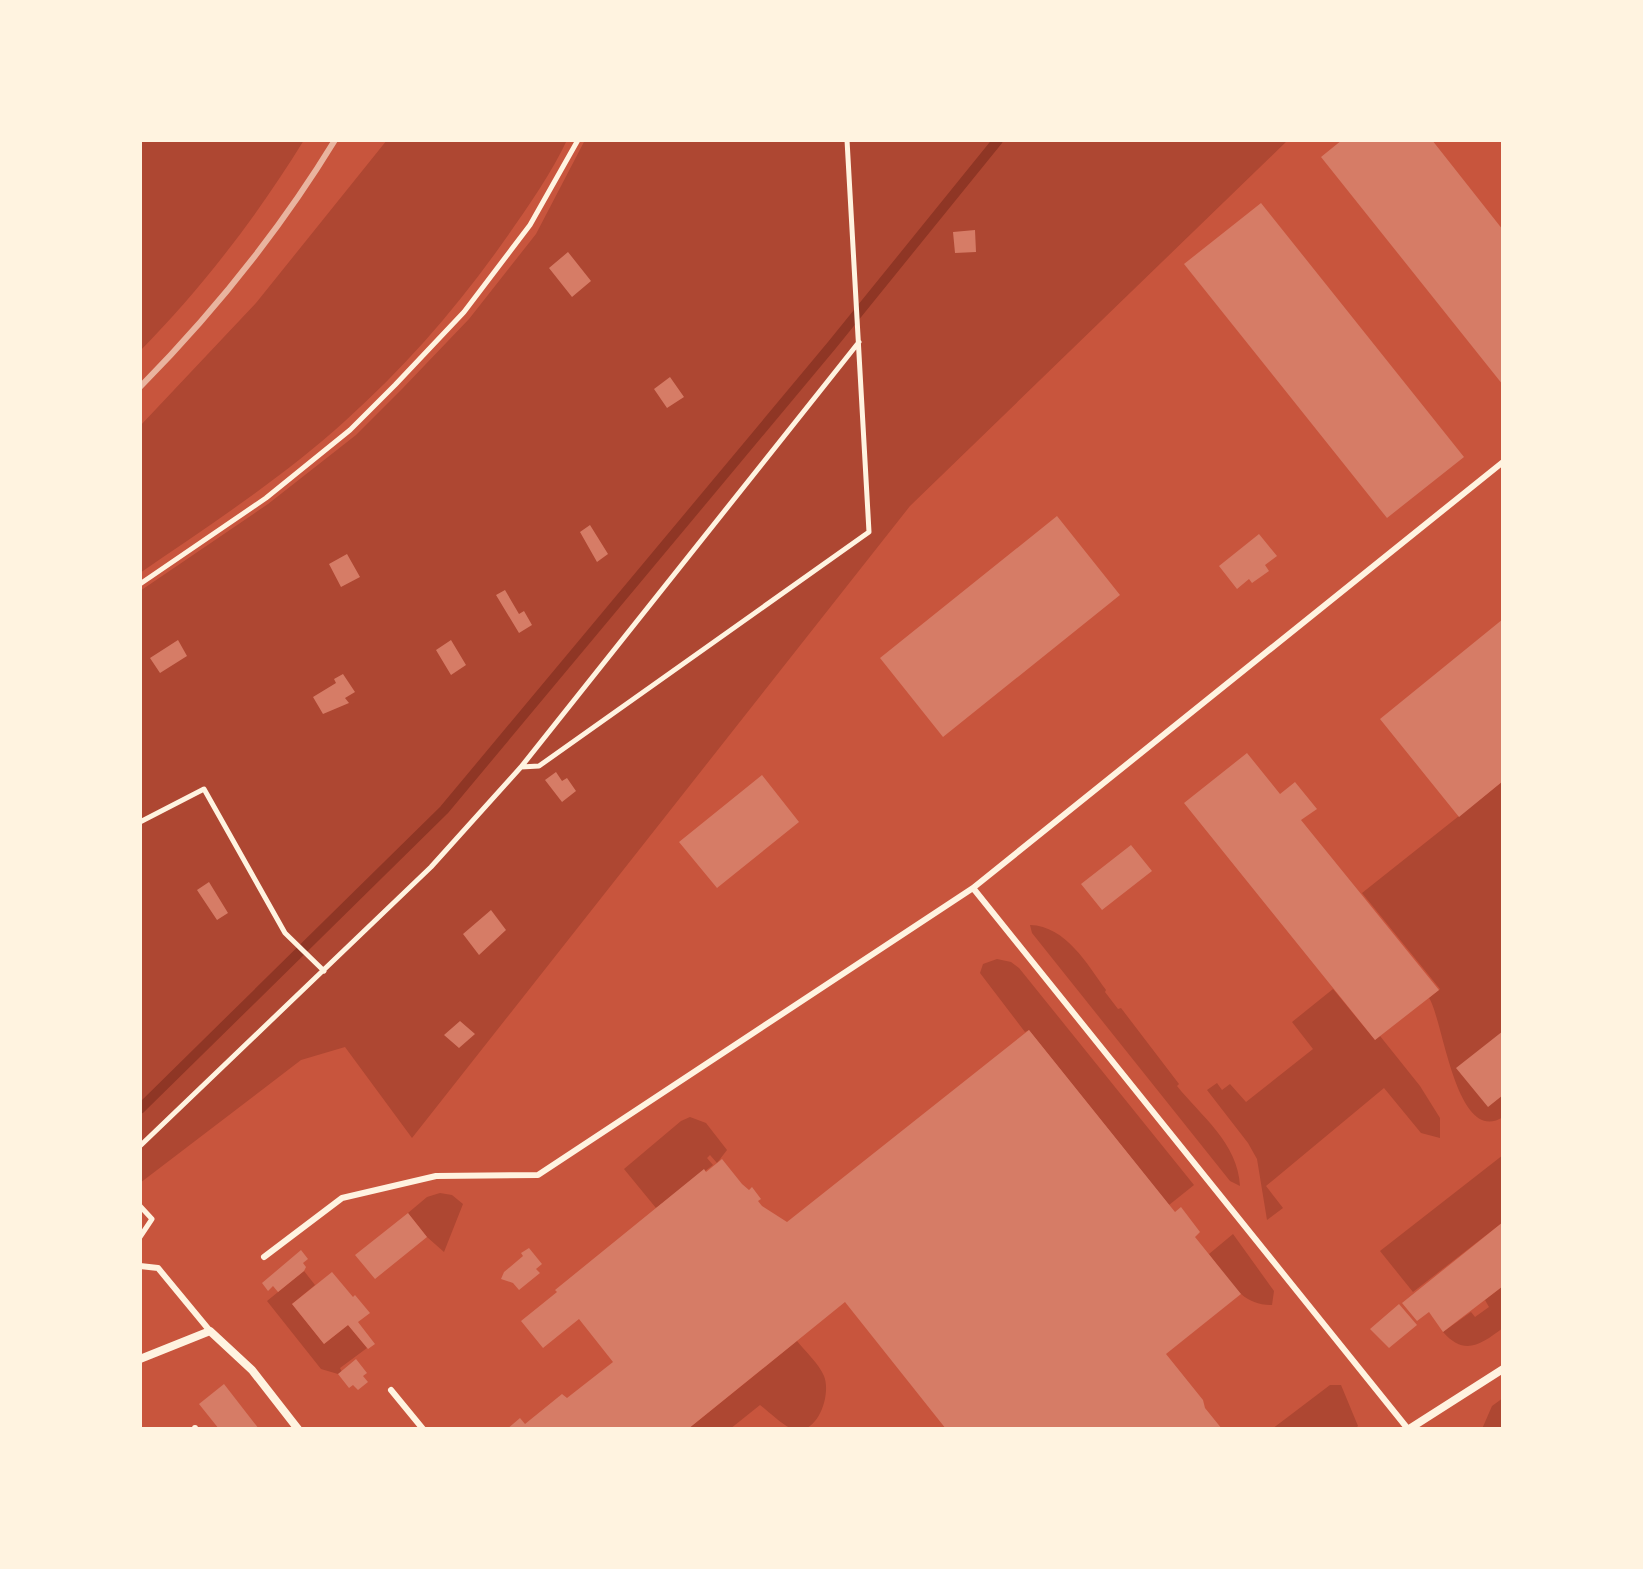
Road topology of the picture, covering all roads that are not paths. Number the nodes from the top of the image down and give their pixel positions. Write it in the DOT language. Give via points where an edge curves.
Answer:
graph roads {
  1 [pos="1503,462"];
  2 [pos="973,888"];
  3 [pos="264,1257"];
  4 [pos="140,1266"];
  5 [pos="210,1331"];
  6 [pos="140,1359"];
  7 [pos="1503,1369"];
  8 [pos="391,1390"];
  9 [pos="298,1429"];
  10 [pos="423,1429"];
  11 [pos="1408,1429"];
  1 -- 2 [label="lane"];
  2 -- 3 [label="lane" via="538,1175 436,1176 342,1198"];
  2 -- 11 [label="lane"];
  4 -- 5 [label="lane" via="158,1268"];
  5 -- 6 [label="street"];
  5 -- 9 [label="street" via="252,1370"];
  7 -- 11 [label="street"];
  8 -- 10 [label="lane"];
}
